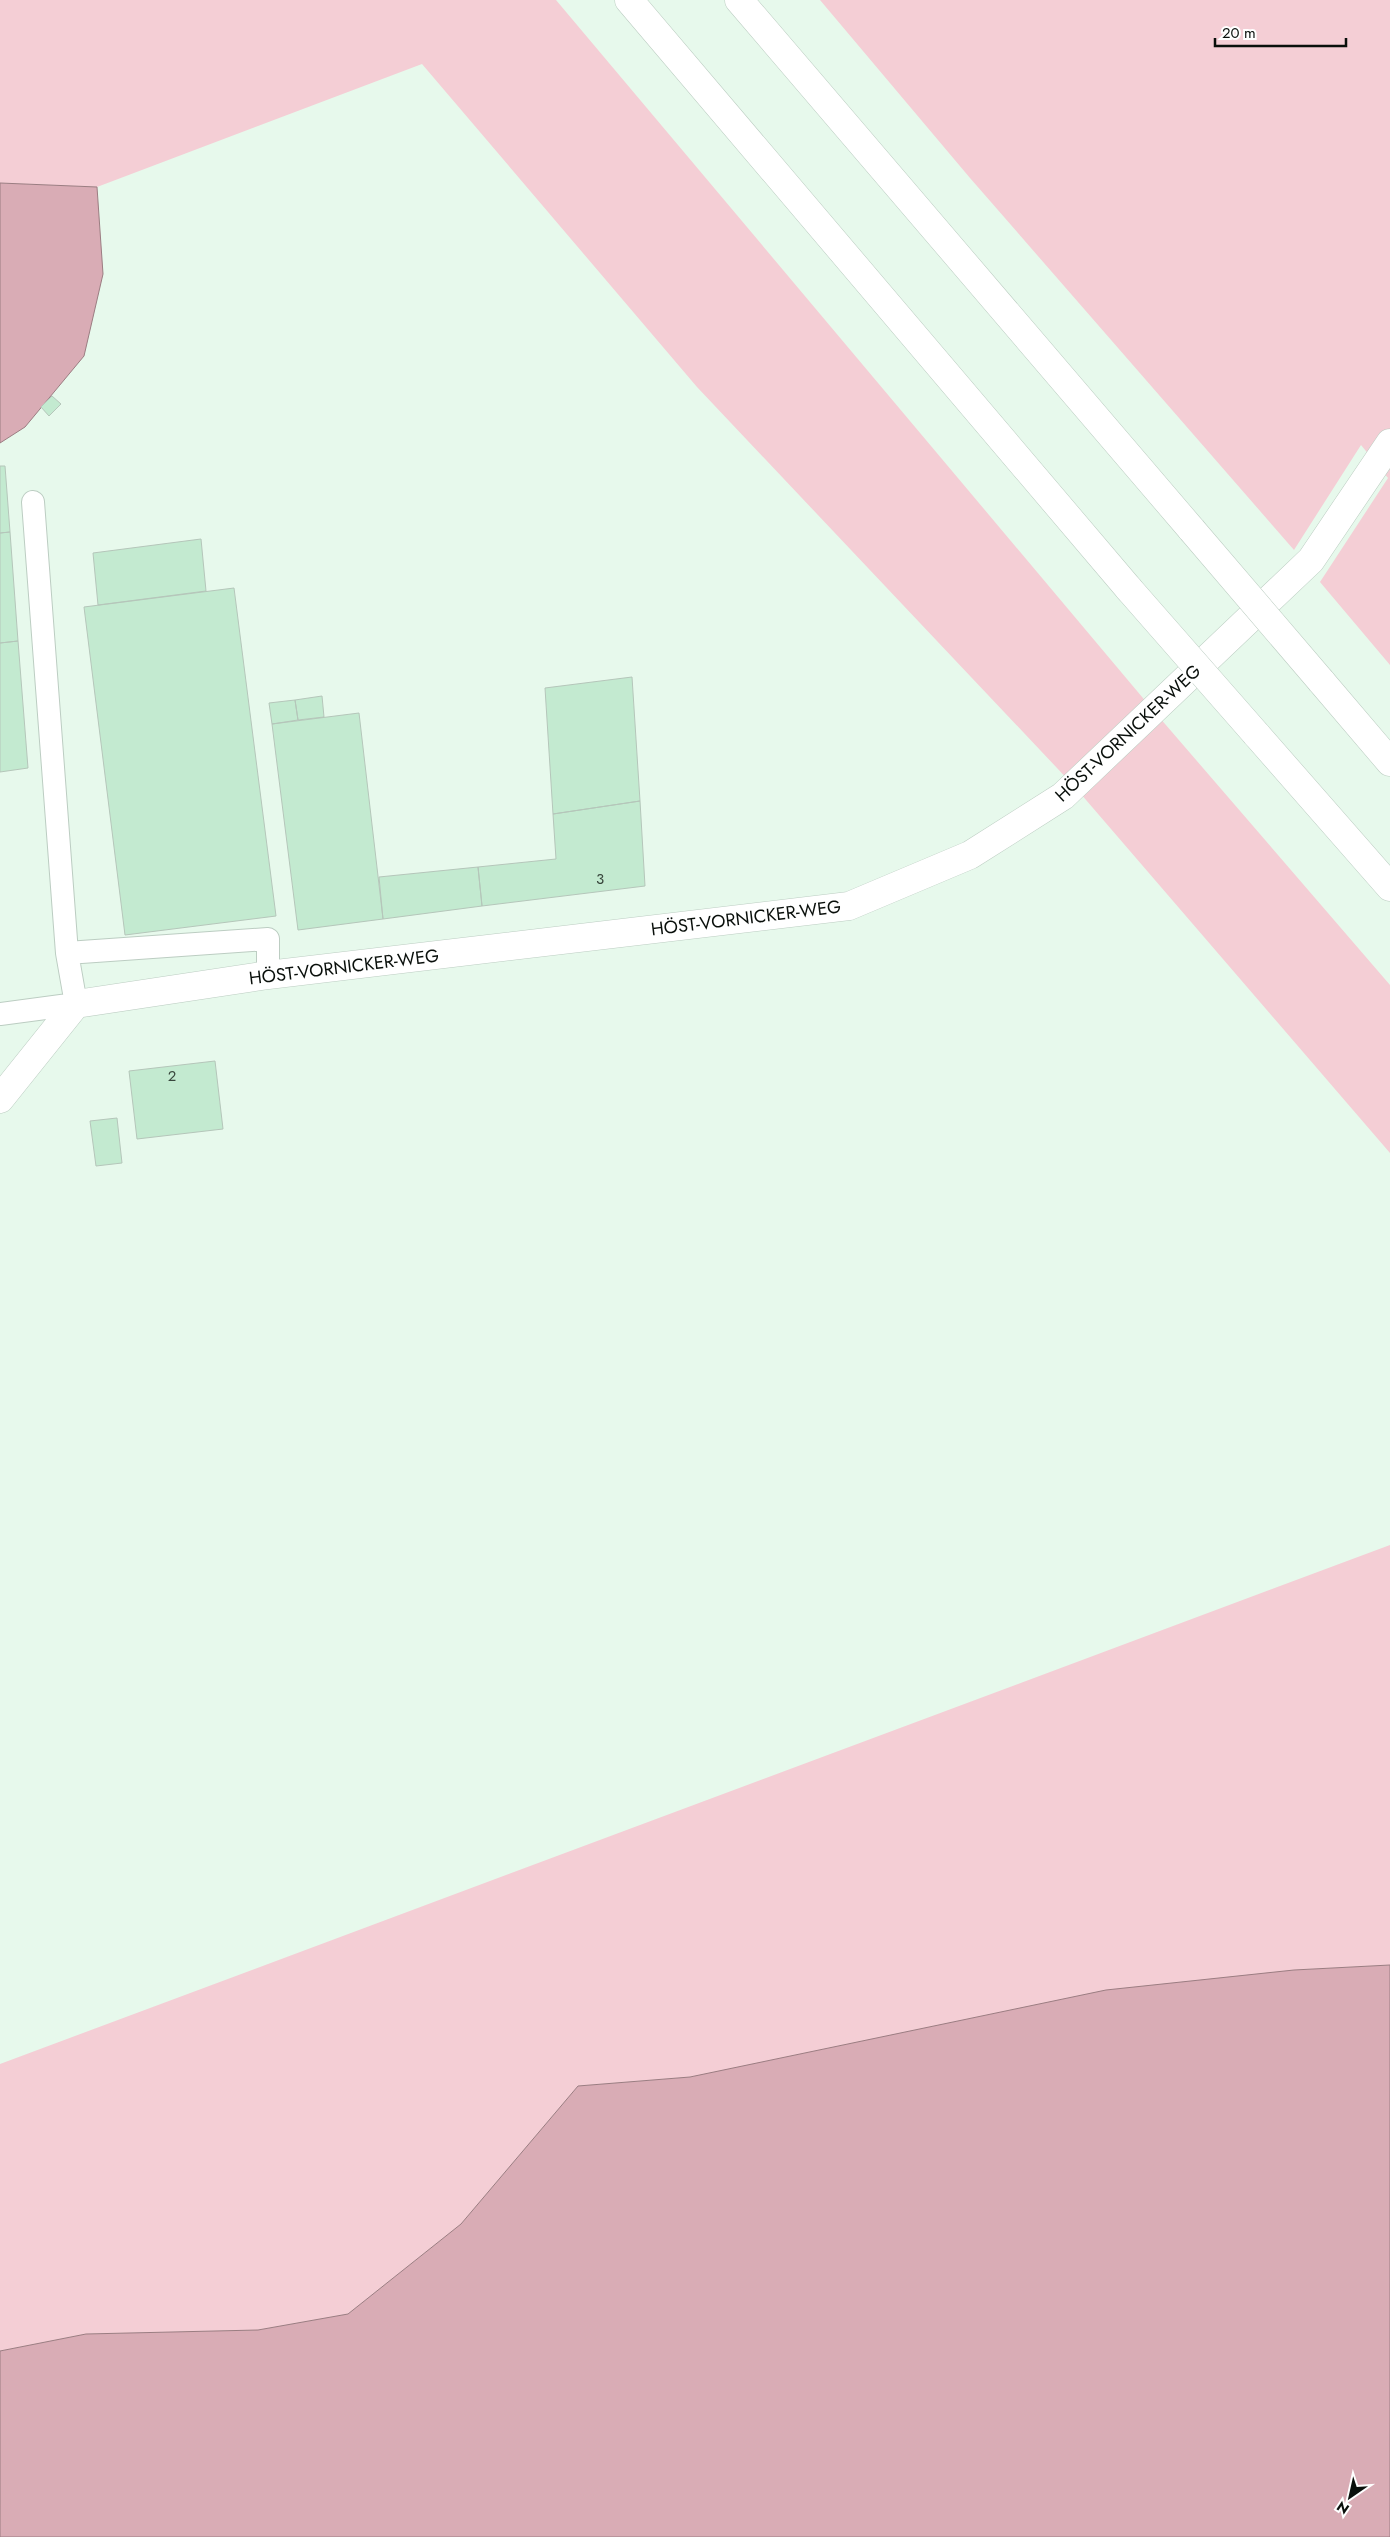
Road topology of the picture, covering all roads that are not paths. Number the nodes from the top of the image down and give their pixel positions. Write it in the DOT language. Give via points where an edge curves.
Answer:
graph roads {
  1 [pos="629,0"];
  2 [pos="739,0"];
  3 [pos="1390,443"];
  4 [pos="33,502"];
  5 [pos="1390,762"];
  6 [pos="1390,887"];
  7 [pos="67,953"];
  8 [pos="268,975"];
  9 [pos="76,1004"];
  10 [pos="0,1014"];
  11 [pos="0,1099"];
  1 -- 6 [label="main road, bridge" via="1129,589"];
  2 -- 5 [label="main road, bridge"];
  3 -- 8 [label="main road, HÖST-VORNICKER-WEG" via="1311,560 1063,796 970,855 849,906"];
  4 -- 7 [label="lane"];
  7 -- 8 [label="lane" via="268,939"];
  7 -- 9 [label="lane"];
  8 -- 9 [label="main road, HÖST-VORNICKER-WEG"];
  9 -- 10 [label="lane"];
  9 -- 11 [label="main road"];
}
